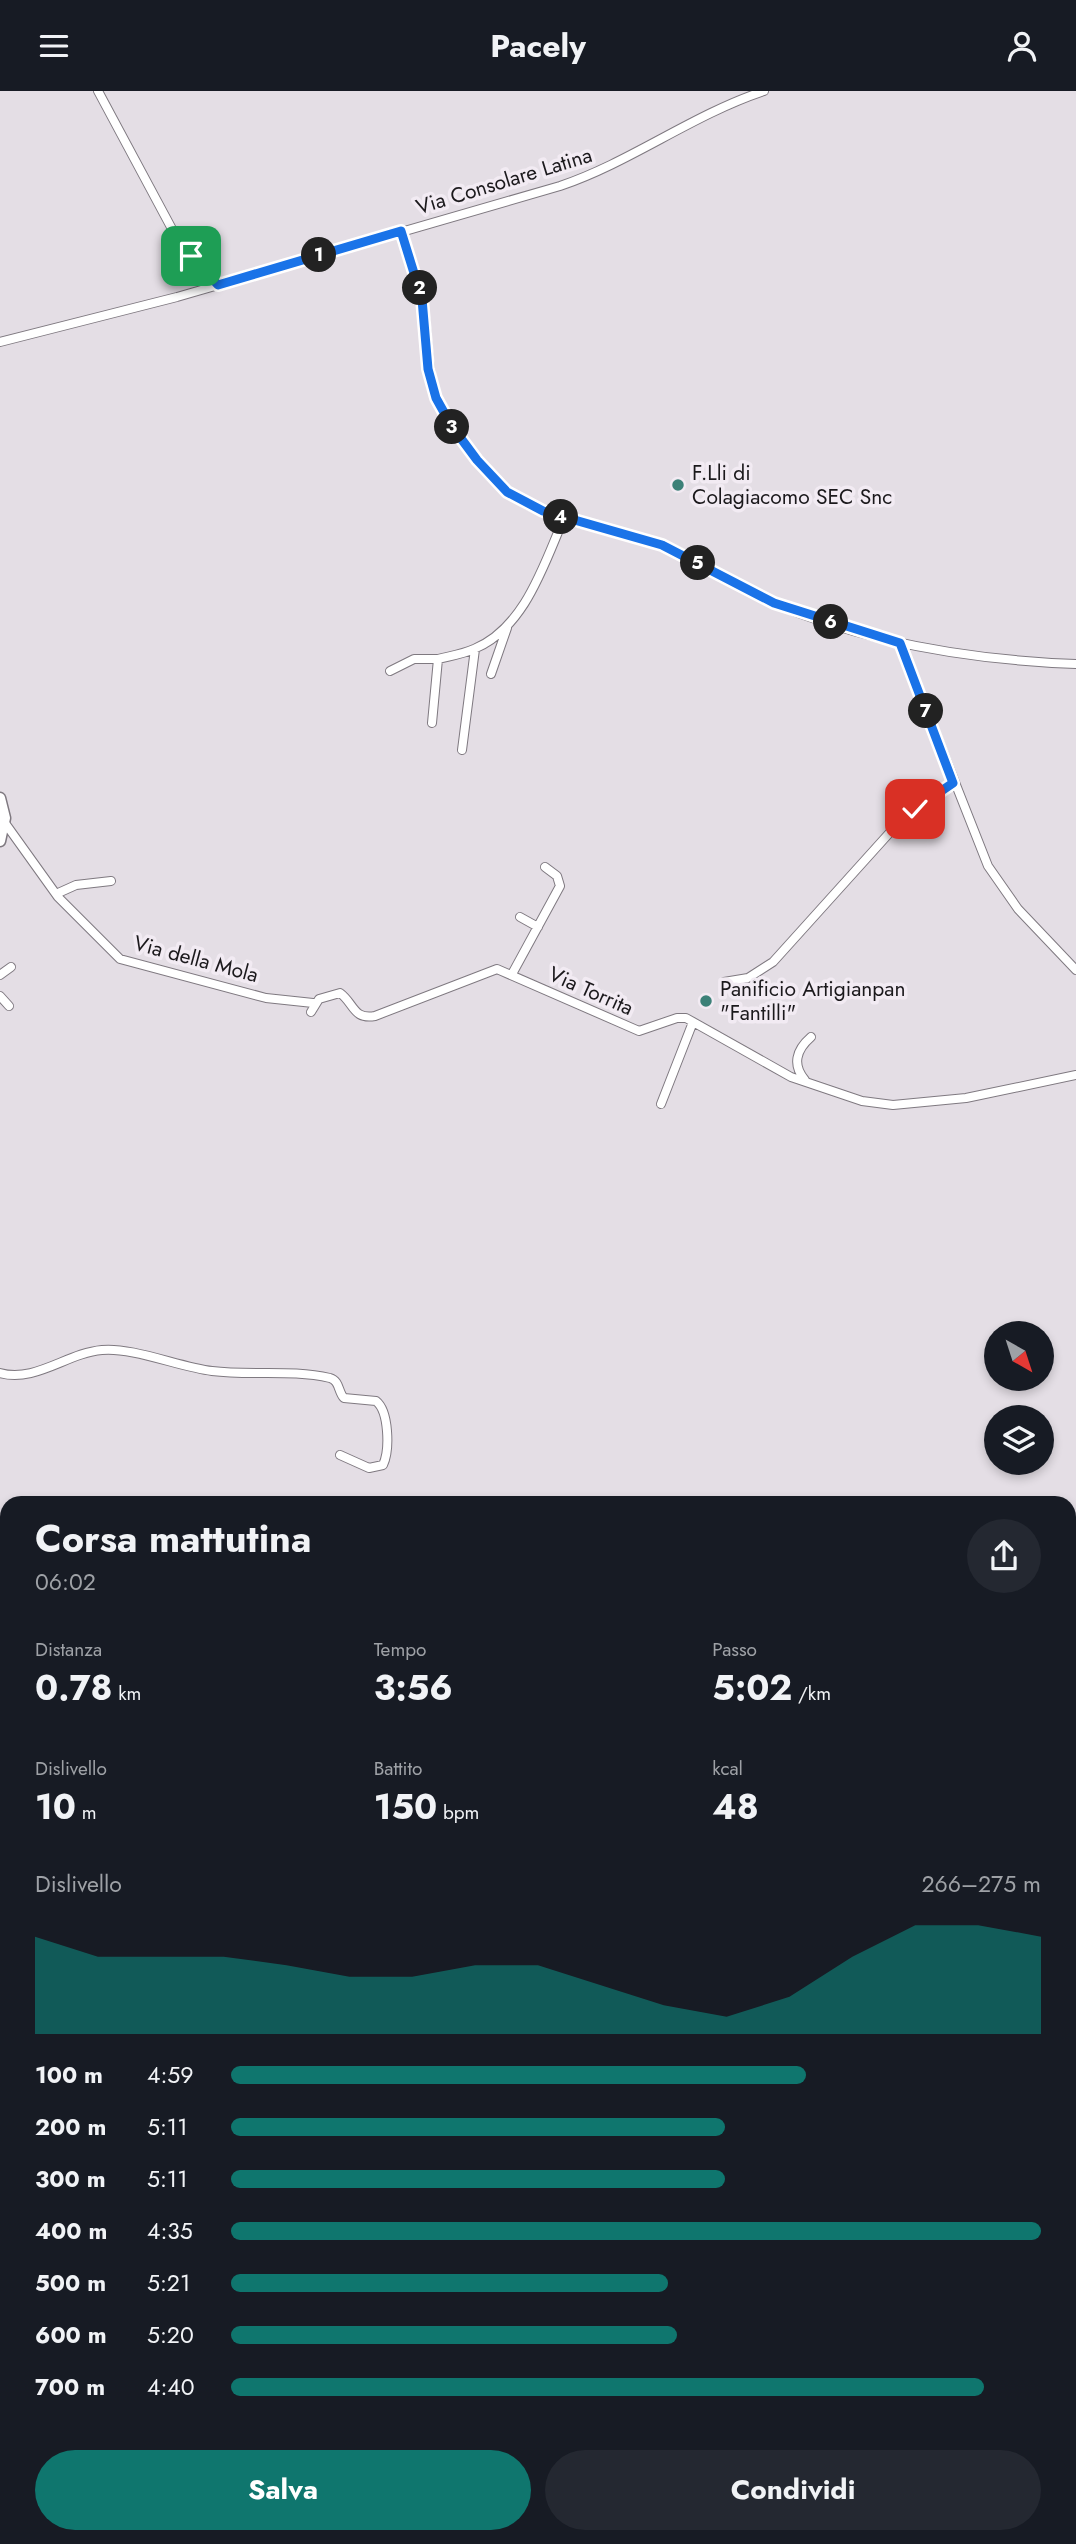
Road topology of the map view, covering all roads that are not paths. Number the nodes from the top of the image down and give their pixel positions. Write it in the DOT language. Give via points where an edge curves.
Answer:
graph roads {
  1 [pos="98,91"];
  2 [pos="764,91"];
  3 [pos="401,231"];
  4 [pos="218,285"];
  5 [pos="0,342"];
  6 [pos="564,518"];
  7 [pos="507,628"];
  8 [pos="900,643"];
  9 [pos="475,649"];
  10 [pos="438,659"];
  11 [pos="1076,664"];
  12 [pos="390,671"];
  13 [pos="491,674"];
  14 [pos="432,723"];
  15 [pos="462,750"];
  16 [pos="953,783"];
  17 [pos="0,798"];
  18 [pos="5,823"];
  19 [pos="0,841"];
  20 [pos="545,867"];
  21 [pos="111,881"];
  22 [pos="56,894"];
  23 [pos="520,917"];
  24 [pos="538,927"];
  25 [pos="11,967"];
  26 [pos="1076,970"];
  27 [pos="512,974"];
  28 [pos="0,975"];
  29 [pos="724,982"];
  30 [pos="0,996"];
  31 [pos="9,1006"];
  32 [pos="312,1008"];
  33 [pos="693,1022"];
  34 [pos="810,1037"];
  35 [pos="1076,1075"];
  36 [pos="807,1083"];
  37 [pos="661,1104"];
  38 [pos="0,1373"];
  39 [pos="340,1455"];
  1 -- 4 [label="street" via="172,229"];
  2 -- 3 [label="street, Via Consolare Latina" via="703,116 585,177"];
  3 -- 4 [label="street, Via Consolare Latina"];
  3 -- 6 [label="street" via="422,299 430,380 445,416 507,492"];
  4 -- 5 [label="street, Via Consolare Latina"];
  6 -- 7 [label="street" via="534,585"];
  6 -- 8 [label="street" via="662,545 774,603"];
  7 -- 9 [label="street"];
  7 -- 13 [label="street"];
  8 -- 11 [label="street" via="977,657"];
  8 -- 16 [label="street"];
  9 -- 10 [label="street"];
  9 -- 15 [label="street"];
  10 -- 12 [label="street" via="414,659"];
  10 -- 14 [label="street"];
  16 -- 26 [label="street" via="995,877 1023,915"];
  16 -- 29 [label="street" via="902,819 773,962 748,978"];
  17 -- 18 [label="street, Via della Mola"];
  18 -- 19 [label="street, Via della Mola"];
  18 -- 22 [label="street, Via della Mola"];
  20 -- 24 [label="street" via="558,876 559,886"];
  21 -- 22 [label="street" via="76,885"];
  22 -- 32 [label="street, Via della Mola" via="125,962"];
  23 -- 24 [label="street"];
  24 -- 27 [label="street"];
  25 -- 28 [label="street"];
  27 -- 32 [label="street, Via Torrita" via="487,971 370,1017 356,1013 342,993 325,996"];
  27 -- 33 [label="street, Via Torrita" via="639,1031 677,1018"];
  30 -- 31 [label="street"];
  33 -- 36 [label="street" via="761,1063"];
  33 -- 37 [label="street"];
  34 -- 36 [label="street" via="799,1049 796,1064"];
  35 -- 36 [label="street" via="980,1096 893,1105 851,1099"];
  38 -- 39 [label="street" via="24,1375 75,1355 107,1350 214,1371 330,1378 344,1398 376,1401 385,1414 383,1465 369,1468"];
}
